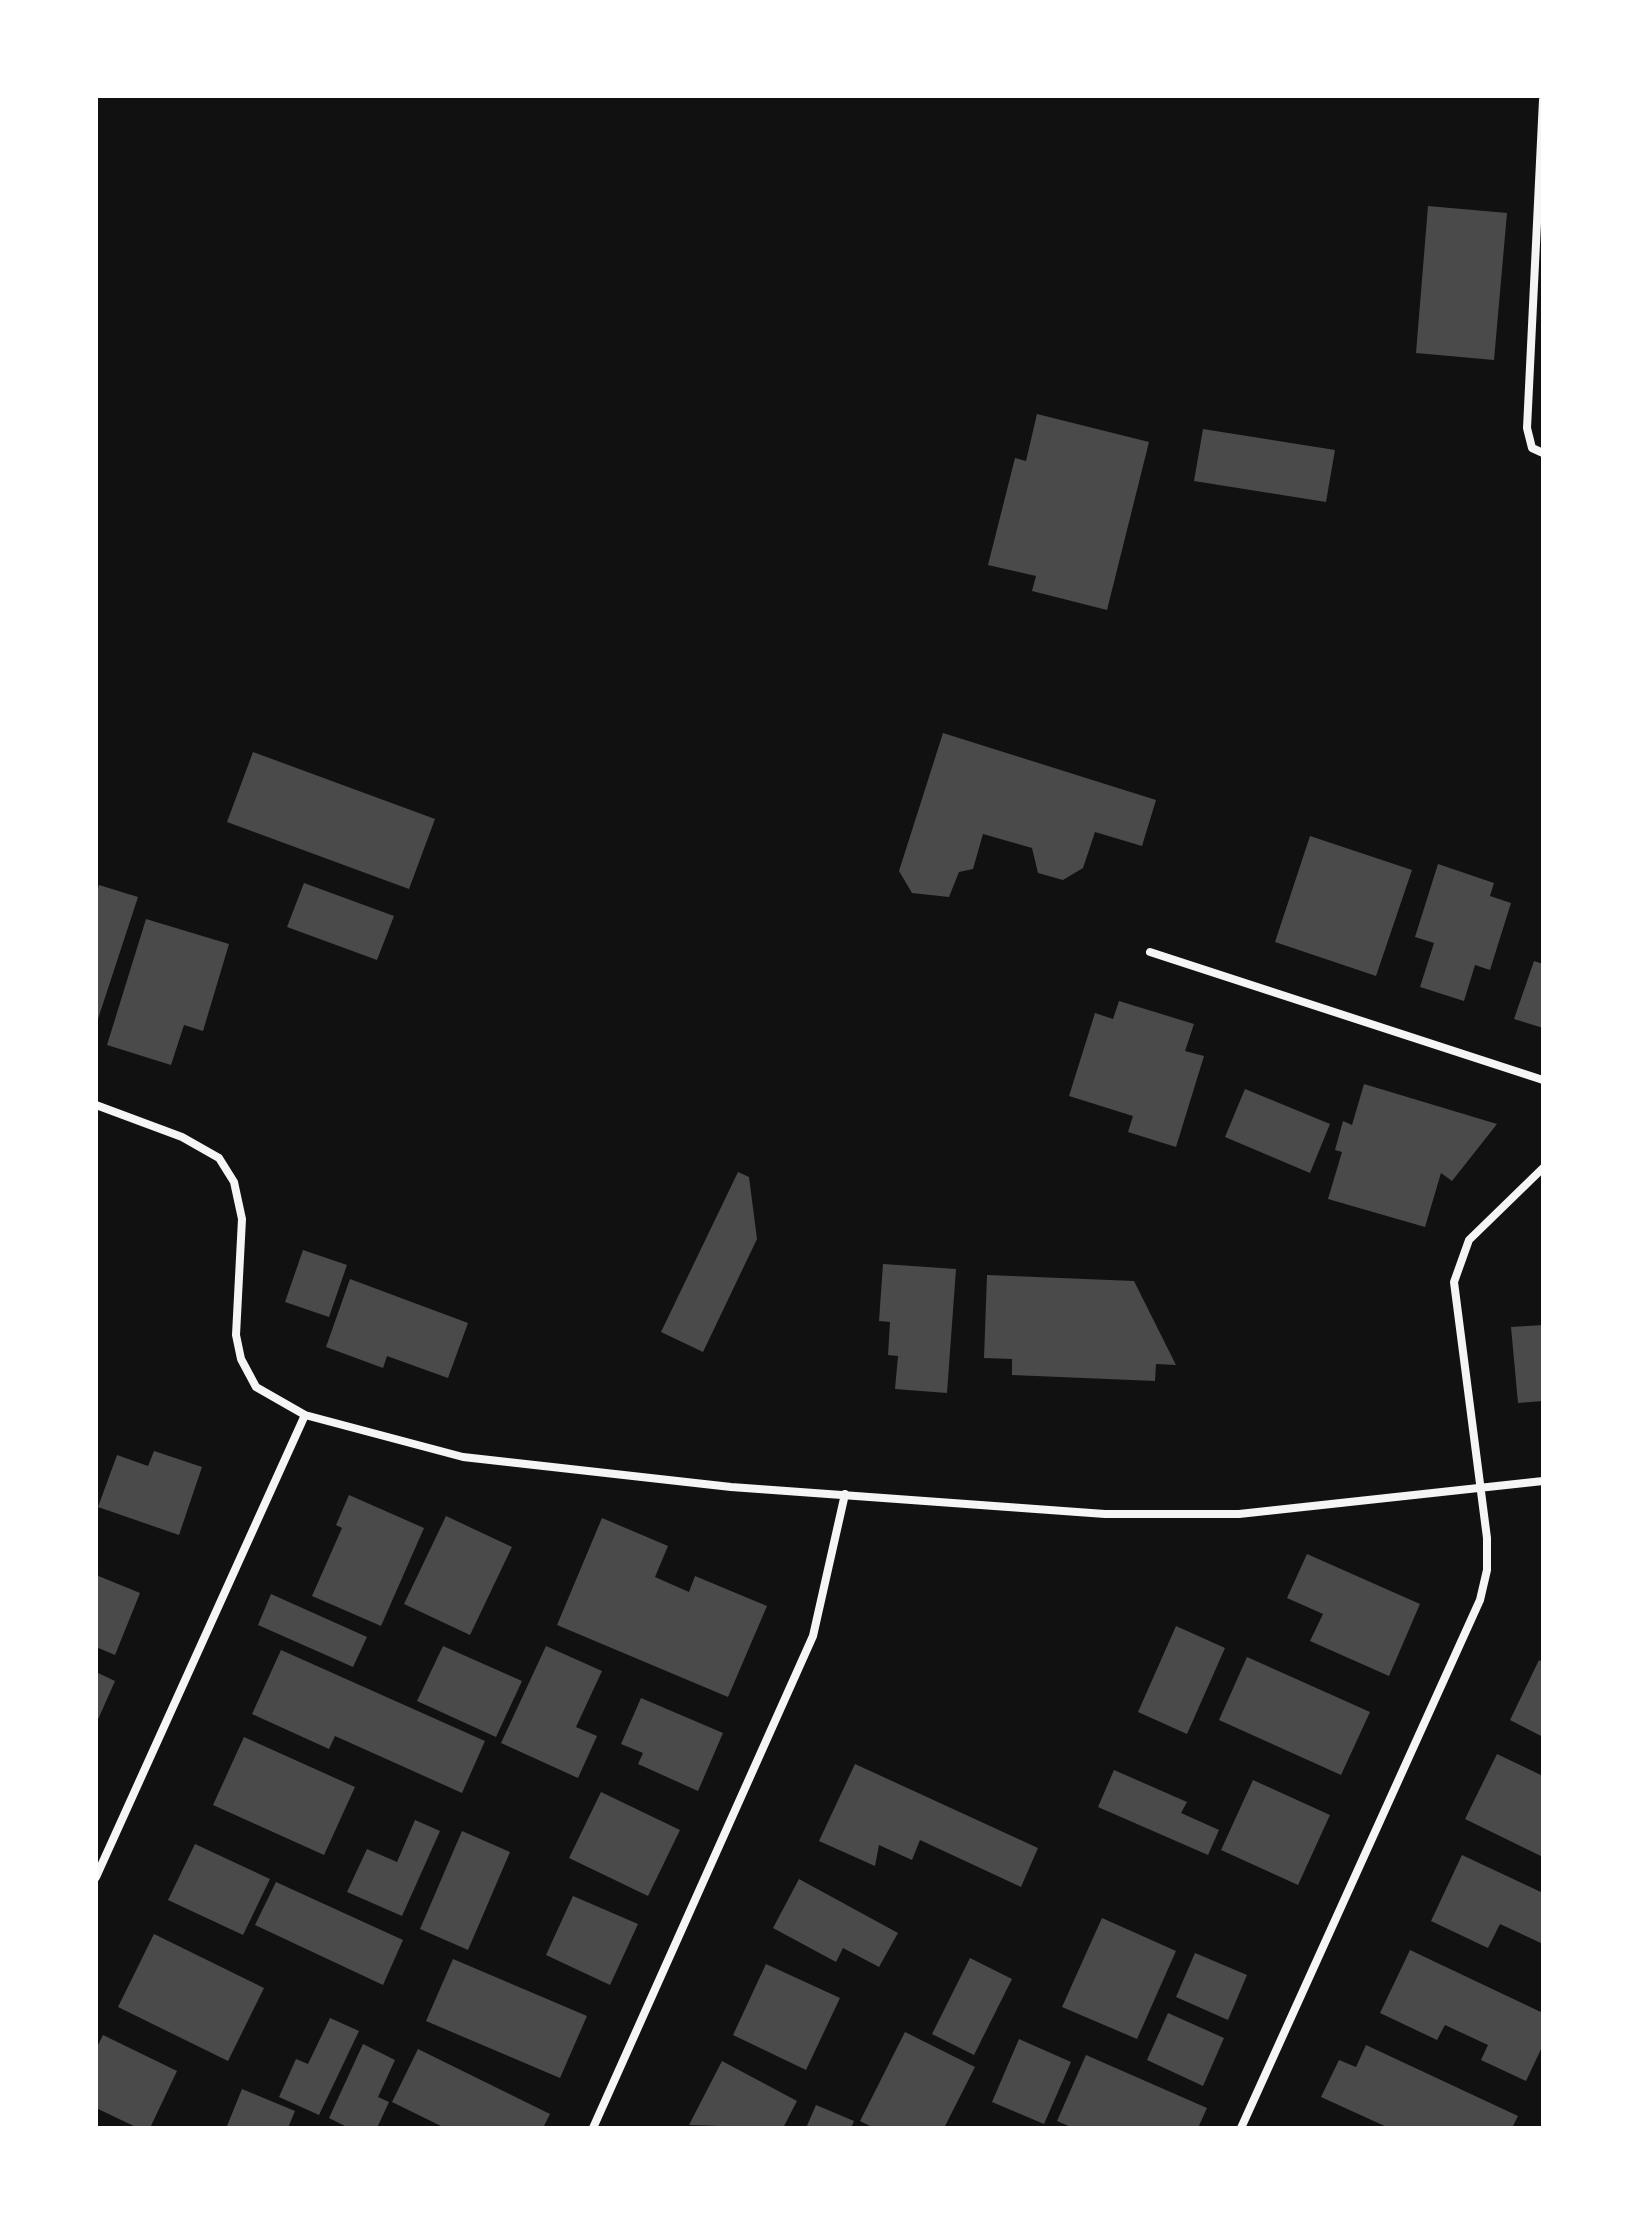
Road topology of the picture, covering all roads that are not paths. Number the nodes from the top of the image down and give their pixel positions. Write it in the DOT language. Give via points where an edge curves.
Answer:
graph roads {
  1 [pos="1543,100"];
  2 [pos="1543,453"];
  3 [pos="1150,952"];
  4 [pos="1543,1080"];
  5 [pos="96,1105"];
  6 [pos="1543,1168"];
  7 [pos="305,1415"];
  8 [pos="1543,1481"];
  9 [pos="1479,1490"];
  10 [pos="845,1494"];
  11 [pos="96,1877"];
  12 [pos="593,2128"];
  13 [pos="1241,2128"];
  1 -- 2 [label="street" via="1527,428 1532,448"];
  3 -- 4 [label="street"];
  5 -- 7 [label="street" via="182,1137 219,1158 234,1182 242,1219 236,1335 241,1359 256,1387"];
  6 -- 9 [label="street" via="1469,1240 1454,1282"];
  7 -- 10 [label="street" via="463,1457 731,1487"];
  7 -- 11 [label="street"];
  8 -- 9 [label="street"];
  9 -- 10 [label="street" via="1239,1514 1105,1514"];
  9 -- 13 [label="street" via="1487,1538 1480,1600"];
  10 -- 12 [label="street" via="813,1636"];
}
